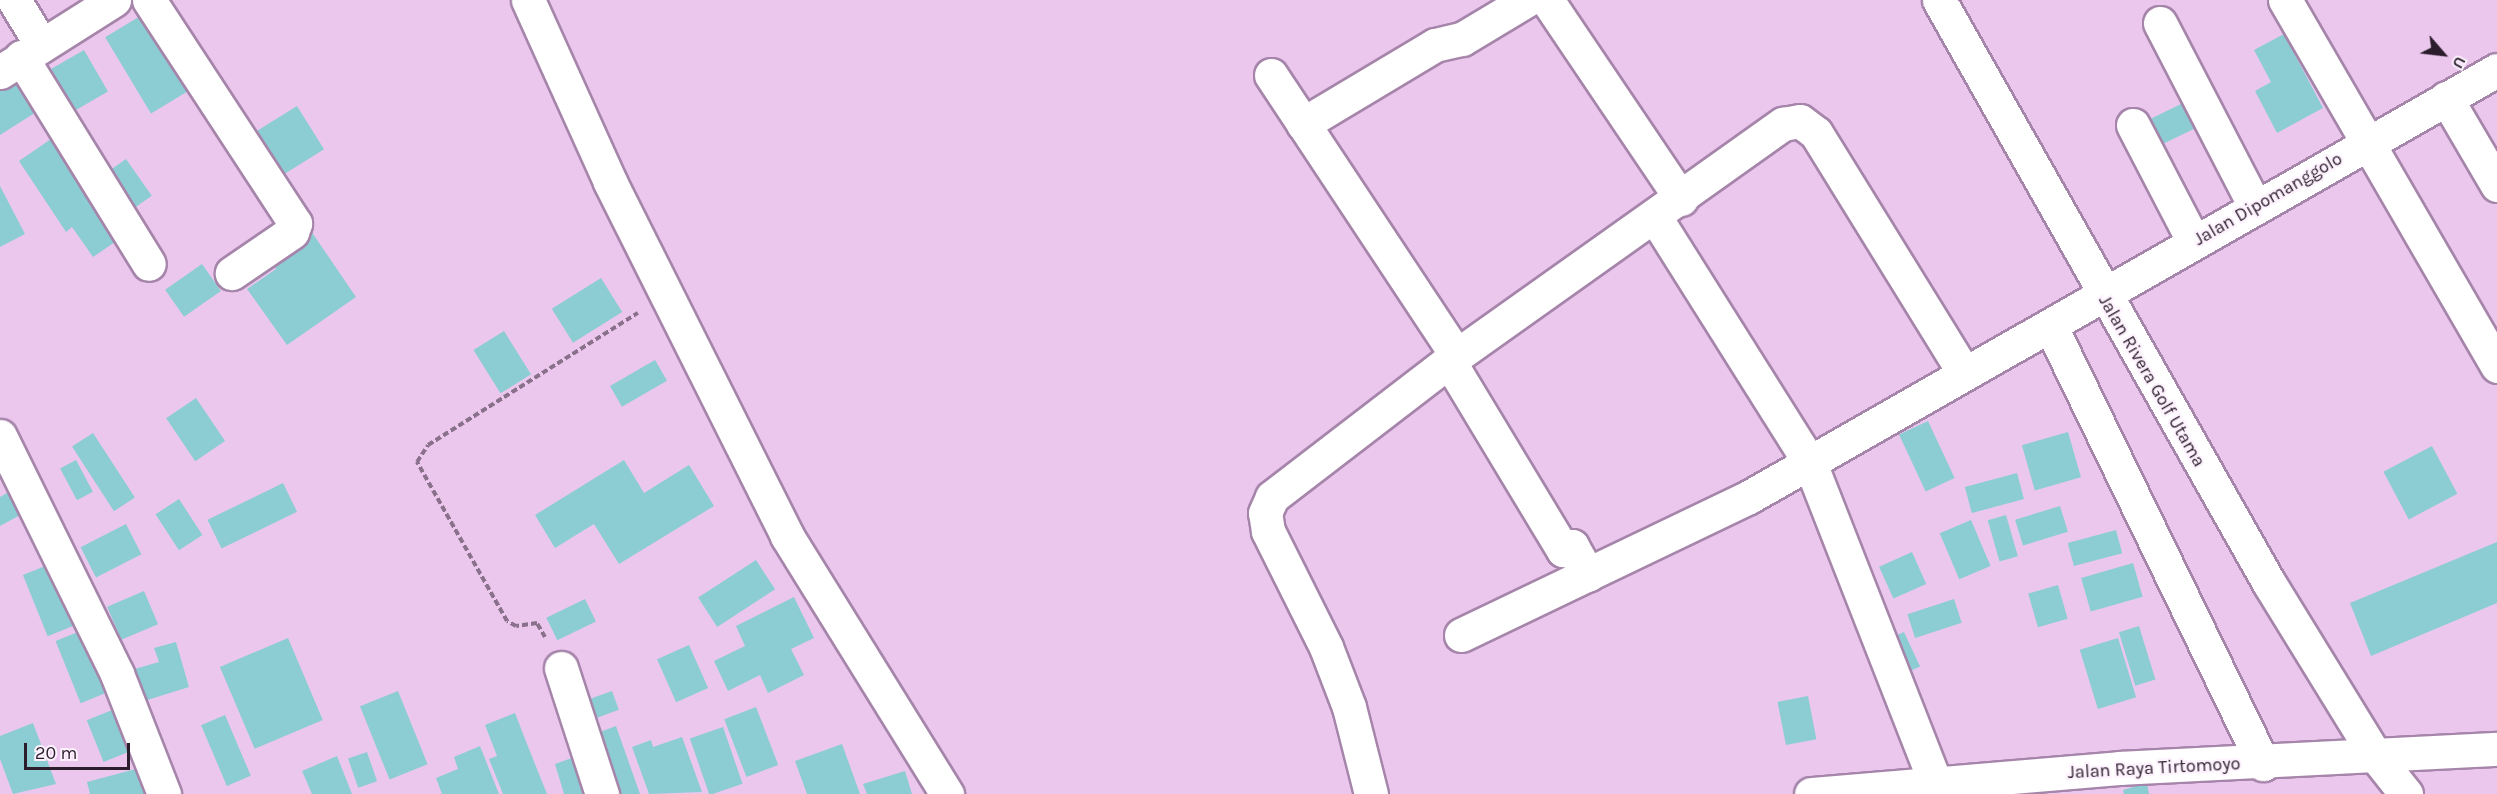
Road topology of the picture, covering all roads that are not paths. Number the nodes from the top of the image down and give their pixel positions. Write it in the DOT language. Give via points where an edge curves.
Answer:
graph roads {
  1 [pos="14,0"];
  2 [pos="114,0"];
  3 [pos="149,0"];
  4 [pos="528,0"];
  5 [pos="1527,0"];
  6 [pos="1547,0"];
  7 [pos="1939,0"];
  8 [pos="2285,0"];
  9 [pos="2160,23"];
  10 [pos="21,58"];
  11 [pos="2497,70"];
  12 [pos="1271,75"];
  13 [pos="2446,98"];
  14 [pos="1303,124"];
  15 [pos="2133,125"];
  16 [pos="2364,142"];
  17 [pos="2497,185"];
  18 [pos="2255,206"];
  19 [pos="1668,208"];
  20 [pos="2194,242"];
  21 [pos="148,264"];
  22 [pos="232,273"];
  23 [pos="2102,296"];
  24 [pos="2051,327"];
  25 [pos="1452,358"];
  26 [pos="2497,366"];
  27 [pos="1965,374"];
  28 [pos="0,436"];
  29 [pos="1810,463"];
  30 [pos="1588,574"];
  31 [pos="1461,635"];
  32 [pos="561,668"];
  33 [pos="2497,749"];
  34 [pos="2375,755"];
  35 [pos="2263,764"];
  36 [pos="1935,782"];
  37 [pos="1827,793"];
  38 [pos="164,794"];
  39 [pos="602,794"];
  40 [pos="947,794"];
  41 [pos="1371,794"];
  42 [pos="2406,794"];
  1 -- 10 [label="street"];
  2 -- 10 [label="street"];
  3 -- 22 [label="street" via="295,223 292,232"];
  4 -- 40 [label="street" via="666,295 787,536"];
  5 -- 14 [label="street" via="1462,39 1435,45"];
  6 -- 19 [label="street"];
  7 -- 23 [label="street, Jalan Rivera Golf Utama"];
  8 -- 16 [label="street"];
  9 -- 18 [label="street"];
  10 -- 21 [label="street"];
  11 -- 13 [label="street, Jalan Dipomanggolo"];
  12 -- 14 [label="street"];
  13 -- 16 [label="street, Jalan Dipomanggolo"];
  13 -- 17 [label="street"];
  14 -- 25 [label="street"];
  15 -- 20 [label="street"];
  16 -- 18 [label="street, Jalan Dipomanggolo" via="2311,179"];
  16 -- 26 [label="street"];
  18 -- 20 [label="street, Jalan Dipomanggolo"];
  19 -- 25 [label="street"];
  19 -- 27 [label="street" via="1783,124 1800,121 1816,133"];
  19 -- 29 [label="street"];
  20 -- 23 [label="street, Jalan Dipomanggolo"];
  23 -- 24 [label="street, Jalan Dipomanggolo"];
  23 -- 34 [label="street, Jalan Rivera Golf Utama"];
  24 -- 27 [label="street, Jalan Dipomanggolo"];
  24 -- 35 [label="street"];
  25 -- 30 [label="street" via="1563,550 1572,546"];
  25 -- 41 [label="street" via="1272,497 1265,513 1281,563 1326,647 1349,707"];
  27 -- 29 [label="street, Jalan Dipomanggolo"];
  28 -- 38 [label="street" via="117,674"];
  29 -- 30 [label="street, Jalan Dipomanggolo"];
  29 -- 36 [label="street"];
  30 -- 31 [label="street, Jalan Dipomanggolo"];
  32 -- 39 [label="street"];
  33 -- 34 [label="street, Jalan Raya Tirtomoyo"];
  34 -- 35 [label="street, Jalan Raya Tirtomoyo"];
  34 -- 42 [label="street, Jalan Rivera Golf Utama"];
  35 -- 36 [label="street, Jalan Raya Tirtomoyo"];
  36 -- 37 [label="street, Jalan Raya Tirtomoyo"];
}
